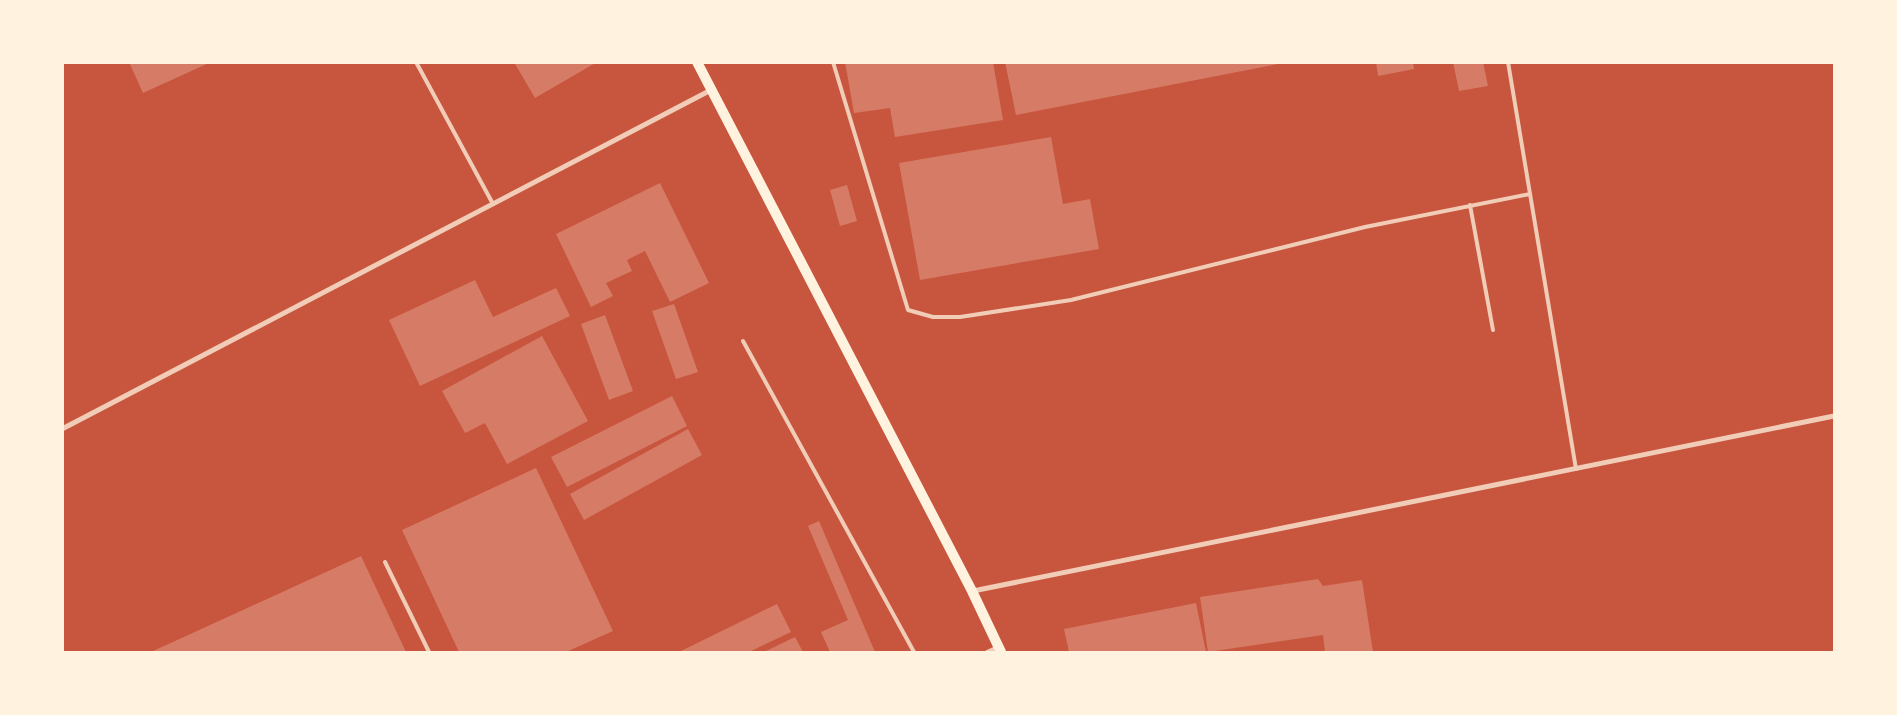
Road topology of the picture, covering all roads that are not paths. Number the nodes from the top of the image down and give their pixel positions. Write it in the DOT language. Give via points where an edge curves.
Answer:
graph roads {
  1 [pos="416,62"];
  2 [pos="832,62"];
  3 [pos="1508,62"];
  4 [pos="701,64"];
  5 [pos="711,89"];
  6 [pos="1530,194"];
  7 [pos="493,204"];
  8 [pos="1470,205"];
  9 [pos="1493,330"];
  10 [pos="743,341"];
  11 [pos="1834,416"];
  12 [pos="62,429"];
  13 [pos="1576,469"];
  14 [pos="385,562"];
  15 [pos="972,592"];
  16 [pos="999,650"];
  17 [pos="429,652"];
  18 [pos="914,652"];
  19 [pos="987,652"];
  1 -- 7 [label="lane"];
  2 -- 8 [label="lane" via="908,310 933,317 960,317 1071,300 1365,227"];
  3 -- 6 [label="lane"];
  4 -- 5 [label="main road"];
  5 -- 7 [label="street"];
  5 -- 15 [label="main road"];
  6 -- 8 [label="lane"];
  6 -- 13 [label="lane"];
  7 -- 12 [label="street"];
  8 -- 9 [label="lane"];
  10 -- 18 [label="lane"];
  11 -- 13 [label="street"];
  13 -- 15 [label="street"];
  14 -- 17 [label="lane"];
  15 -- 16 [label="main road"];
  16 -- 19 [label="lane"];
}
